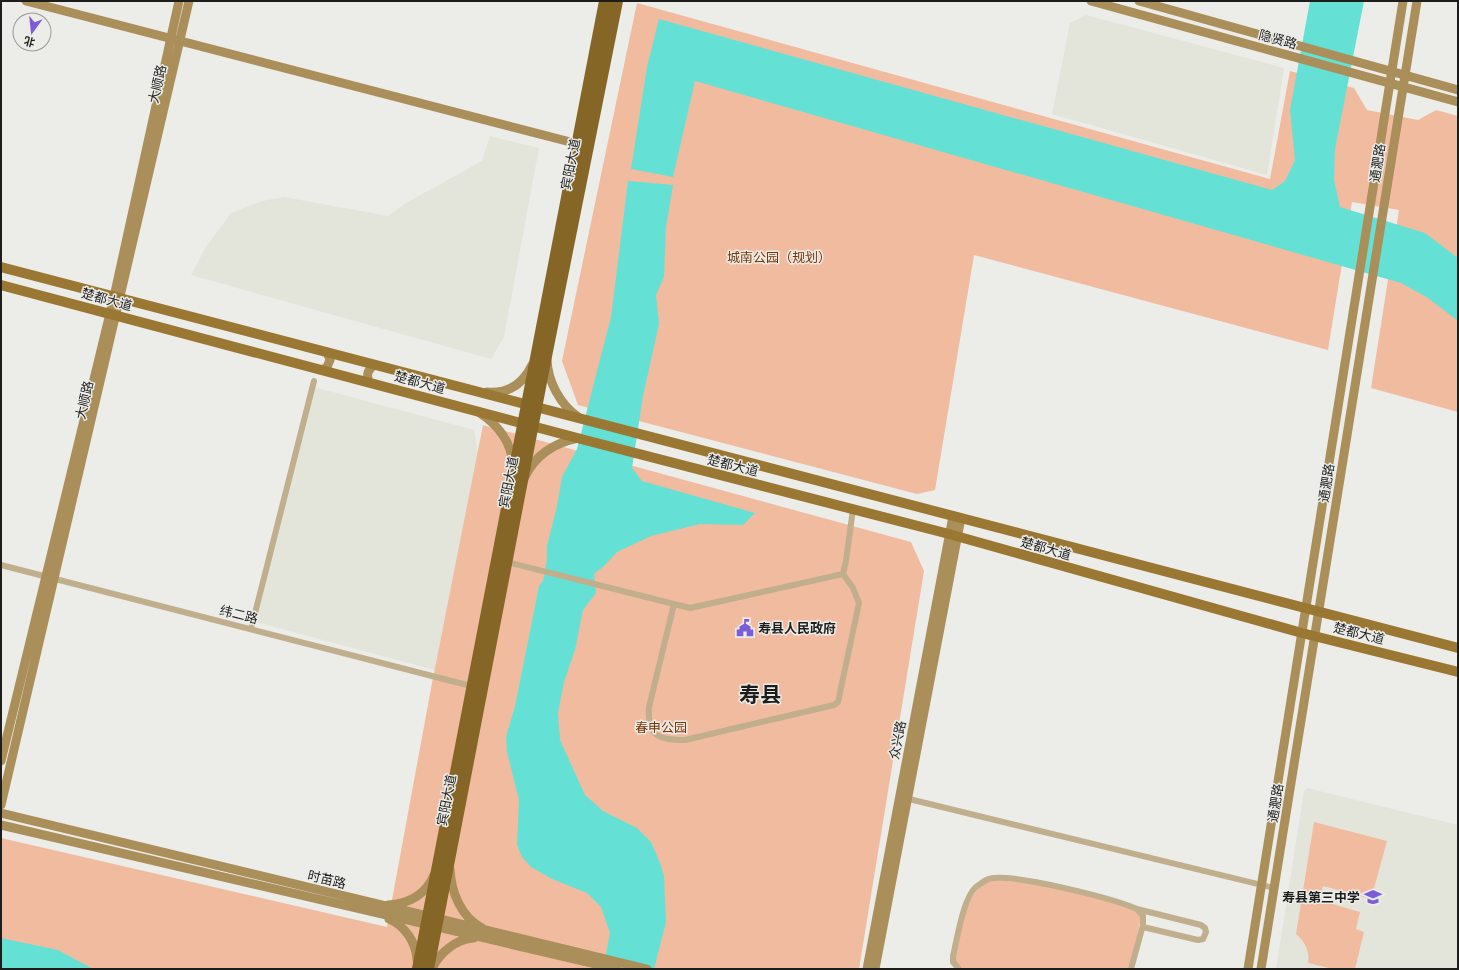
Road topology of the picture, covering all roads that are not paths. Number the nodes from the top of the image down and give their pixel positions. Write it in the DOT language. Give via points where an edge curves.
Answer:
graph roads {
  1 [pos="26,1"];
  2 [pos="179,1"];
  3 [pos="190,1"];
  4 [pos="605,1"];
  5 [pos="617,1"];
  6 [pos="1091,1"];
  7 [pos="1139,1"];
  8 [pos="1403,1"];
  9 [pos="1417,1"];
  10 [pos="170,40"];
  11 [pos="180,42"];
  12 [pos="1392,72"];
  13 [pos="1405,76"];
  14 [pos="1390,83"];
  15 [pos="1403,87"];
  16 [pos="1458,90"];
  17 [pos="1458,102"];
  18 [pos="583,145"];
  19 [pos="1,267"];
  20 [pos="1,285"];
  21 [pos="114,297"];
  22 [pos="110,313"];
  23 [pos="327,352"];
  24 [pos="542,355"];
  25 [pos="374,365"];
  26 [pos="322,370"];
  27 [pos="314,381"];
  28 [pos="369,382"];
  29 [pos="478,392"];
  30 [pos="532,406"];
  31 [pos="475,410"];
  32 [pos="580,418"];
  33 [pos="529,425"];
  34 [pos="579,438"];
  35 [pos="518,480"];
  36 [pos="853,509"];
  37 [pos="957,517"];
  38 [pos="949,534"];
  39 [pos="507,562"];
  40 [pos="1,565"];
  41 [pos="843,574"];
  42 [pos="50,577"];
  43 [pos="674,604"];
  44 [pos="1306,608"];
  45 [pos="1319,612"];
  46 [pos="252,625"];
  47 [pos="1302,633"];
  48 [pos="1315,636"];
  49 [pos="1458,648"];
  50 [pos="1458,672"];
  51 [pos="471,686"];
  52 [pos="1,761"];
  53 [pos="903,798"];
  54 [pos="1,805"];
  55 [pos="1,813"];
  56 [pos="1,824"];
  57 [pos="444,858"];
  58 [pos="1262,886"];
  59 [pos="1274,888"];
  60 [pos="374,908"];
  61 [pos="1137,909"];
  62 [pos="432,922"];
  63 [pos="1143,927"];
  64 [pos="487,935"];
  65 [pos="598,961"];
  66 [pos="417,969"];
  67 [pos="428,969"];
  68 [pos="432,969"];
  69 [pos="617,969"];
  70 [pos="647,969"];
  71 [pos="867,969"];
  72 [pos="875,969"];
  73 [pos="959,969"];
  74 [pos="1131,969"];
  75 [pos="1248,969"];
  76 [pos="1261,969"];
  1 -- 10 [label="street"];
  2 -- 10 [label="street, 大顺路"];
  3 -- 11 [label="street, 大顺路"];
  4 -- 18 [label="highway, 宾阳大道"];
  5 -- 18 [label="highway, 宾阳大道"];
  6 -- 14 [label="street, 隐贤路"];
  7 -- 12 [label="street, 隐贤路"];
  8 -- 12 [label="street, 通淝路"];
  9 -- 13 [label="street, 通淝路"];
  10 -- 11 [label="street"];
  10 -- 21 [label="street, 大顺路"];
  11 -- 18 [label="street"];
  11 -- 42 [label="street, 大顺路"];
  12 -- 13 [label="street, 隐贤路"];
  12 -- 14 [label="street, 通淝路"];
  13 -- 15 [label="street, 通淝路"];
  13 -- 16 [label="street, 隐贤路"];
  14 -- 15 [label="street, 隐贤路"];
  14 -- 44 [label="street, 通淝路"];
  15 -- 17 [label="street, 隐贤路"];
  15 -- 45 [label="street, 通淝路"];
  18 -- 24 [label="highway, 宾阳大道"];
  19 -- 21 [label="main road, 楚都大道"];
  20 -- 22 [label="main road, 楚都大道"];
  21 -- 22 [label="street, 大顺路"];
  21 -- 23 [label="main road, 楚都大道"];
  22 -- 26 [label="main road, 楚都大道"];
  22 -- 42 [label="street, 大顺路"];
  23 -- 25 [label="main road, 楚都大道"];
  23 -- 26 [label="street" via="330,360 327,367"];
  24 -- 29 [label="street" via="522,382 512,389 493,393"];
  24 -- 30 [label="highway, 宾阳大道"];
  24 -- 32 [label="street" via="557,393 567,409"];
  25 -- 28 [label="street" via="369,369"];
  25 -- 29 [label="main road, 楚都大道"];
  26 -- 28 [label="main road, 楚都大道"];
  27 -- 46 [label="street"];
  28 -- 31 [label="main road, 楚都大道"];
  29 -- 30 [label="main road, 楚都大道"];
  30 -- 32 [label="main road, 楚都大道"];
  30 -- 33 [label="highway, 宾阳大道"];
  31 -- 33 [label="main road, 楚都大道"];
  31 -- 35 [label="street" via="488,418 506,440"];
  32 -- 37 [label="main road, 楚都大道"];
  33 -- 34 [label="main road, 楚都大道"];
  33 -- 35 [label="highway, 宾阳大道"];
  34 -- 35 [label="street" via="560,444 537,458"];
  34 -- 36 [label="main road, 楚都大道"];
  35 -- 39 [label="highway, 宾阳大道"];
  35 -- 51 [label="highway, 宾阳大道"];
  36 -- 38 [label="main road, 楚都大道"];
  36 -- 41 [label="street"];
  37 -- 38 [label="street, 众兴路"];
  37 -- 44 [label="main road, 楚都大道"];
  37 -- 53 [label="street, 众兴路"];
  38 -- 47 [label="main road, 楚都大道"];
  38 -- 53 [label="street, 众兴路"];
  39 -- 43 [label="street"];
  39 -- 57 [label="highway, 宾阳大道"];
  40 -- 42 [label="street, 纬二路"];
  41 -- 43 [label="street" via="690,608"];
  41 -- 43 [label="street" via="859,603 838,702 685,740 664,739 655,735 648,719 648,707"];
  42 -- 51 [label="street, 纬二路"];
  42 -- 52 [label="street, 大顺路"];
  42 -- 54 [label="street, 大顺路"];
  44 -- 45 [label="main road, 楚都大道"];
  44 -- 47 [label="street, 通淝路"];
  45 -- 48 [label="street, 通淝路"];
  45 -- 49 [label="main road, 楚都大道"];
  47 -- 48 [label="main road, 楚都大道"];
  47 -- 58 [label="street, 通淝路"];
  48 -- 50 [label="main road, 楚都大道"];
  48 -- 59 [label="street, 通淝路"];
  51 -- 57 [label="highway, 宾阳大道"];
  53 -- 58 [label="street"];
  53 -- 71 [label="street, 众兴路"];
  53 -- 72 [label="street, 众兴路"];
  55 -- 60 [label="street, 时苗路"];
  56 -- 60 [label="street, 时苗路"];
  57 -- 60 [label="street" via="424,890 411,901"];
  57 -- 62 [label="highway, 宾阳大道"];
  57 -- 64 [label="street" via="460,906 468,918"];
  58 -- 59 [label="street"];
  58 -- 75 [label="street, 通淝路"];
  59 -- 76 [label="street, 通淝路"];
  60 -- 62 [label="street, 时苗路"];
  60 -- 66 [label="street" via="407,932 415,949"];
  61 -- 63 [label="street" via="1143,916"];
  61 -- 63 [label="street" via="1201,925 1206,932 1203,939 1198,940"];
  61 -- 73 [label="street" via="1060,887 1008,878 988,879 974,888 964,908 953,956 953,962"];
  62 -- 64 [label="street, 时苗路"];
  62 -- 66 [label="highway, 宾阳大道"];
  62 -- 67 [label="highway, 宾阳大道"];
  63 -- 74 [label="street"];
  64 -- 65 [label="street, 时苗路"];
  64 -- 68 [label="street" via="464,939 453,945 442,954"];
  65 -- 69 [label="street, 时苗路"];
  65 -- 70 [label="street, 时苗路"];
}
